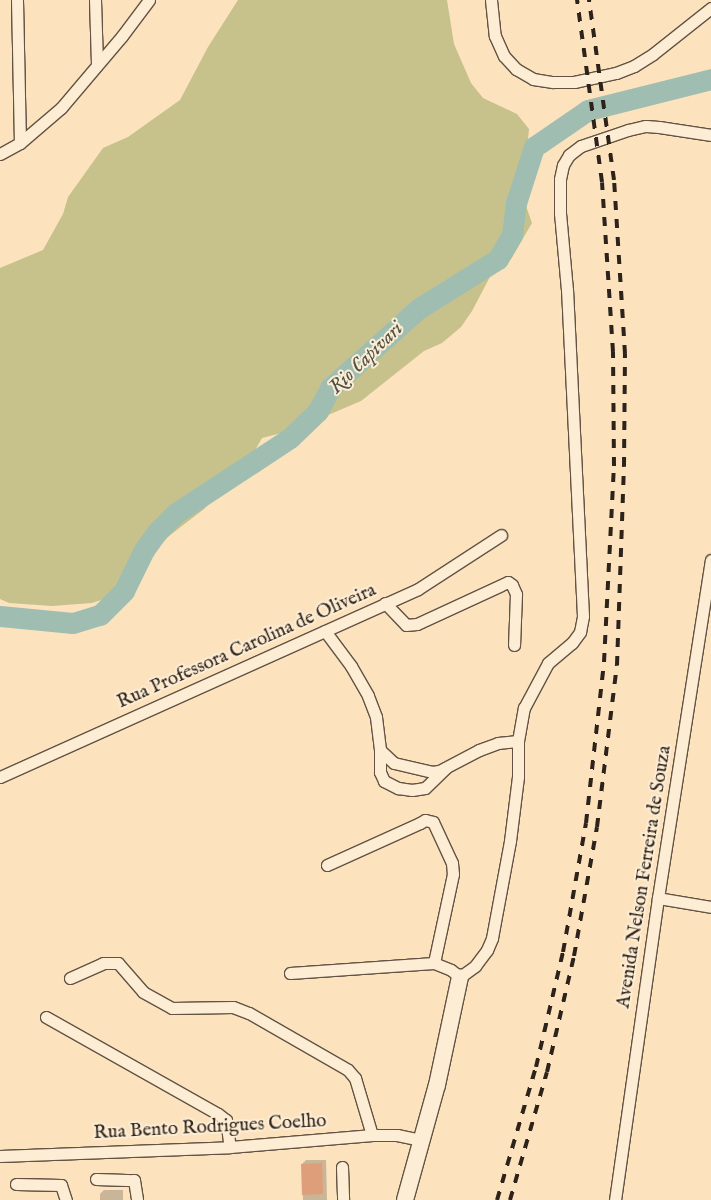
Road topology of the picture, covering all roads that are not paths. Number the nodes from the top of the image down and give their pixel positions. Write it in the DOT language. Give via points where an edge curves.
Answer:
graph roads {
  1 [pos="17,0"];
  2 [pos="95,0"];
  3 [pos="149,0"];
  4 [pos="491,0"];
  5 [pos="711,8"];
  6 [pos="97,65"];
  7 [pos="711,135"];
  8 [pos="20,143"];
  9 [pos="0,154"];
  10 [pos="501,535"];
  11 [pos="711,560"];
  12 [pos="385,603"];
  13 [pos="325,631"];
  14 [pos="514,646"];
  15 [pos="518,741"];
  16 [pos="380,750"];
  17 [pos="446,768"];
  18 [pos="0,777"];
  19 [pos="327,865"];
  20 [pos="658,898"];
  21 [pos="711,907"];
  22 [pos="434,963"];
  23 [pos="290,972"];
  24 [pos="460,977"];
  25 [pos="70,978"];
  26 [pos="46,1017"];
  27 [pos="372,1136"];
  28 [pos="421,1140"];
  29 [pos="230,1147"];
  30 [pos="0,1156"];
  31 [pos="342,1167"];
  32 [pos="96,1179"];
  33 [pos="16,1184"];
  34 [pos="66,1200"];
  35 [pos="137,1200"];
  36 [pos="343,1200"];
  37 [pos="405,1200"];
  38 [pos="615,1200"];
  1 -- 8 [label="street"];
  2 -- 6 [label="street"];
  3 -- 6 [label="street"];
  4 -- 5 [label="street" via="495,36 504,56 516,69 533,79 553,82 574,82 634,66"];
  6 -- 8 [label="street" via="61,108"];
  7 -- 15 [label="street" via="646,126 581,146 569,155 563,165 560,213 567,290 583,616 576,638 540,674 524,708"];
  8 -- 9 [label="street"];
  10 -- 12 [label="street, Rua Professora Carolina de Oliveira" via="418,589"];
  11 -- 20 [label="street, Avenida Nelson Ferreira de Souza"];
  12 -- 13 [label="street, Rua Professora Carolina de Oliveira"];
  12 -- 14 [label="street" via="406,625 417,624 508,582 516,594"];
  13 -- 16 [label="street" via="352,666 368,696 376,717"];
  13 -- 18 [label="street, Rua Professora Carolina de Oliveira"];
  15 -- 17 [label="street" via="498,743 479,750"];
  15 -- 24 [label="street" via="518,777 492,938 475,966"];
  16 -- 17 [label="street" via="403,767 432,772"];
  16 -- 17 [label="street" via="380,772 384,781 398,788 425,788"];
  19 -- 22 [label="street" via="420,822 433,822 452,863 453,874"];
  20 -- 21 [label="street"];
  20 -- 38 [label="street, Avenida Nelson Ferreira de Souza"];
  22 -- 23 [label="street"];
  22 -- 24 [label="street"];
  24 -- 28 [label="street" via="437,1085"];
  25 -- 27 [label="street" via="104,963 118,963 143,992 172,1008 233,1007 249,1013 348,1070 355,1078"];
  26 -- 29 [label="street" via="218,1114 226,1120"];
  27 -- 28 [label="street, Rua Bento Rodrigues Coelho" via="397,1135"];
  27 -- 29 [label="street, Rua Bento Rodrigues Coelho"];
  28 -- 37 [label="street"];
  29 -- 30 [label="street, Rua Bento Rodrigues Coelho"];
  31 -- 36 [label="street"];
  32 -- 35 [label="street" via="134,1180"];
  33 -- 34 [label="street" via="61,1185"];
}
